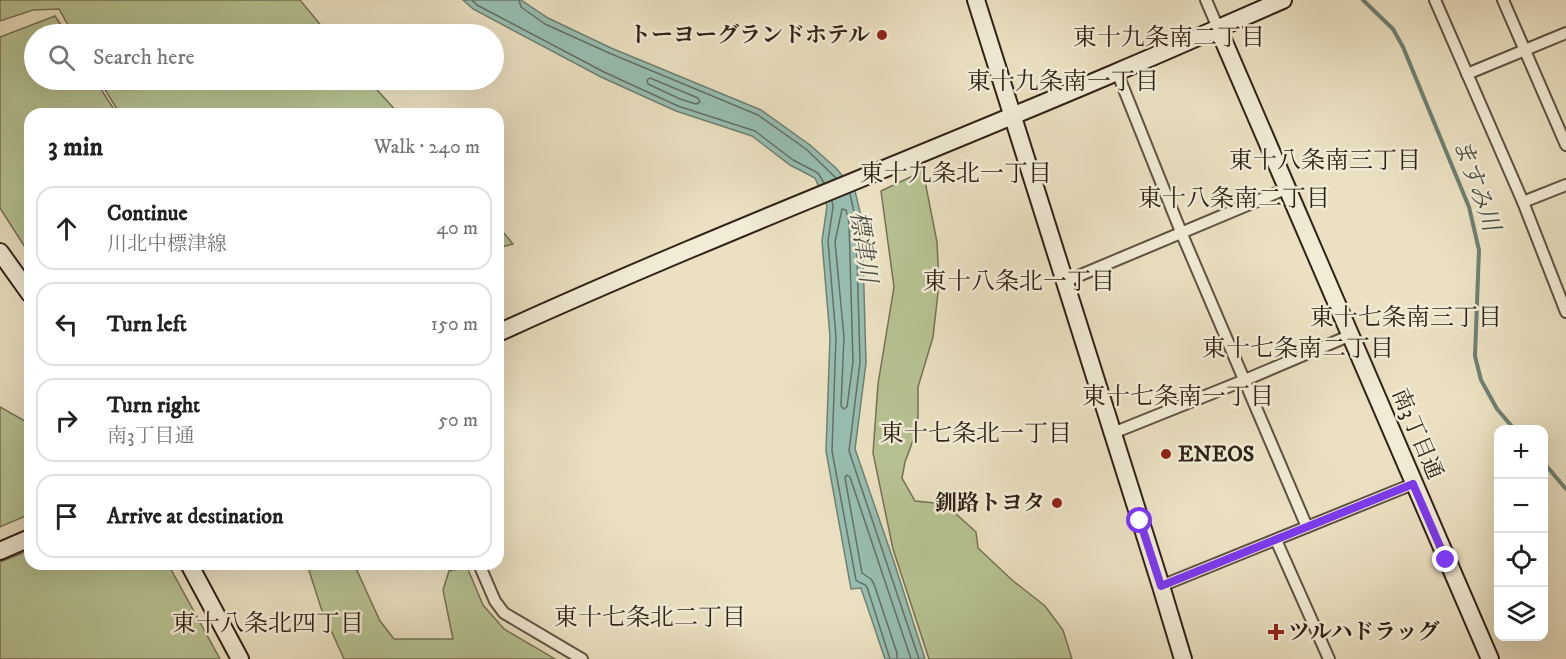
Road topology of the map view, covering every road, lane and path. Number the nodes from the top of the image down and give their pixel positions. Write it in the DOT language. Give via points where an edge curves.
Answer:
graph roads {
  1 [pos="976,0"];
  2 [pos="1206,0"];
  3 [pos="1283,0"];
  4 [pos="1435,0"];
  5 [pos="1503,0"];
  6 [pos="1218,28"];
  7 [pos="1566,33"];
  8 [pos="1524,50"];
  9 [pos="1117,72"];
  10 [pos="1467,74"];
  11 [pos="1012,115"];
  12 [pos="1566,145"];
  13 [pos="1566,185"];
  14 [pos="1288,188"];
  15 [pos="1523,202"];
  16 [pos="1181,232"];
  17 [pos="0,252"];
  18 [pos="1064,282"];
  19 [pos="24,286"];
  20 [pos="1566,312"];
  21 [pos="504,330"];
  22 [pos="1351,335"];
  23 [pos="1245,380"];
  24 [pos="1113,433"];
  25 [pos="1413,484"];
  26 [pos="1307,527"];
  27 [pos="1276,540"];
  28 [pos="24,541"];
  29 [pos="0,551"];
  30 [pos="192,570"];
  31 [pos="482,570"];
  32 [pos="1161,586"];
  33 [pos="240,659"];
  34 [pos="582,659"];
  35 [pos="1183,659"];
  36 [pos="1329,659"];
  37 [pos="1490,659"];
  1 -- 11 [label="street"];
  2 -- 6 [label="street"];
  3 -- 6 [label="street"];
  4 -- 10 [label="street"];
  5 -- 8 [label="street"];
  6 -- 9 [label="street"];
  6 -- 14 [label="street, 南3丁目通"];
  7 -- 8 [label="street"];
  8 -- 10 [label="street"];
  8 -- 12 [label="street"];
  9 -- 11 [label="street"];
  9 -- 16 [label="street"];
  10 -- 15 [label="street"];
  11 -- 18 [label="street"];
  11 -- 21 [label="street"];
  13 -- 15 [label="street"];
  14 -- 16 [label="street"];
  14 -- 22 [label="street, 南3丁目通"];
  15 -- 20 [label="street"];
  16 -- 18 [label="street"];
  16 -- 23 [label="street"];
  17 -- 19 [label="street"];
  18 -- 24 [label="street"];
  22 -- 23 [label="street"];
  22 -- 25 [label="street, 南3丁目通"];
  23 -- 24 [label="street"];
  23 -- 26 [label="street"];
  24 -- 32 [label="street"];
  25 -- 26 [label="street"];
  25 -- 37 [label="street, 南3丁目通"];
  26 -- 27 [label="street"];
  27 -- 32 [label="street"];
  27 -- 36 [label="street"];
  28 -- 29 [label="street"];
  30 -- 33 [label="street"];
  31 -- 34 [label="street" via="504,613"];
  32 -- 35 [label="street"];
}
